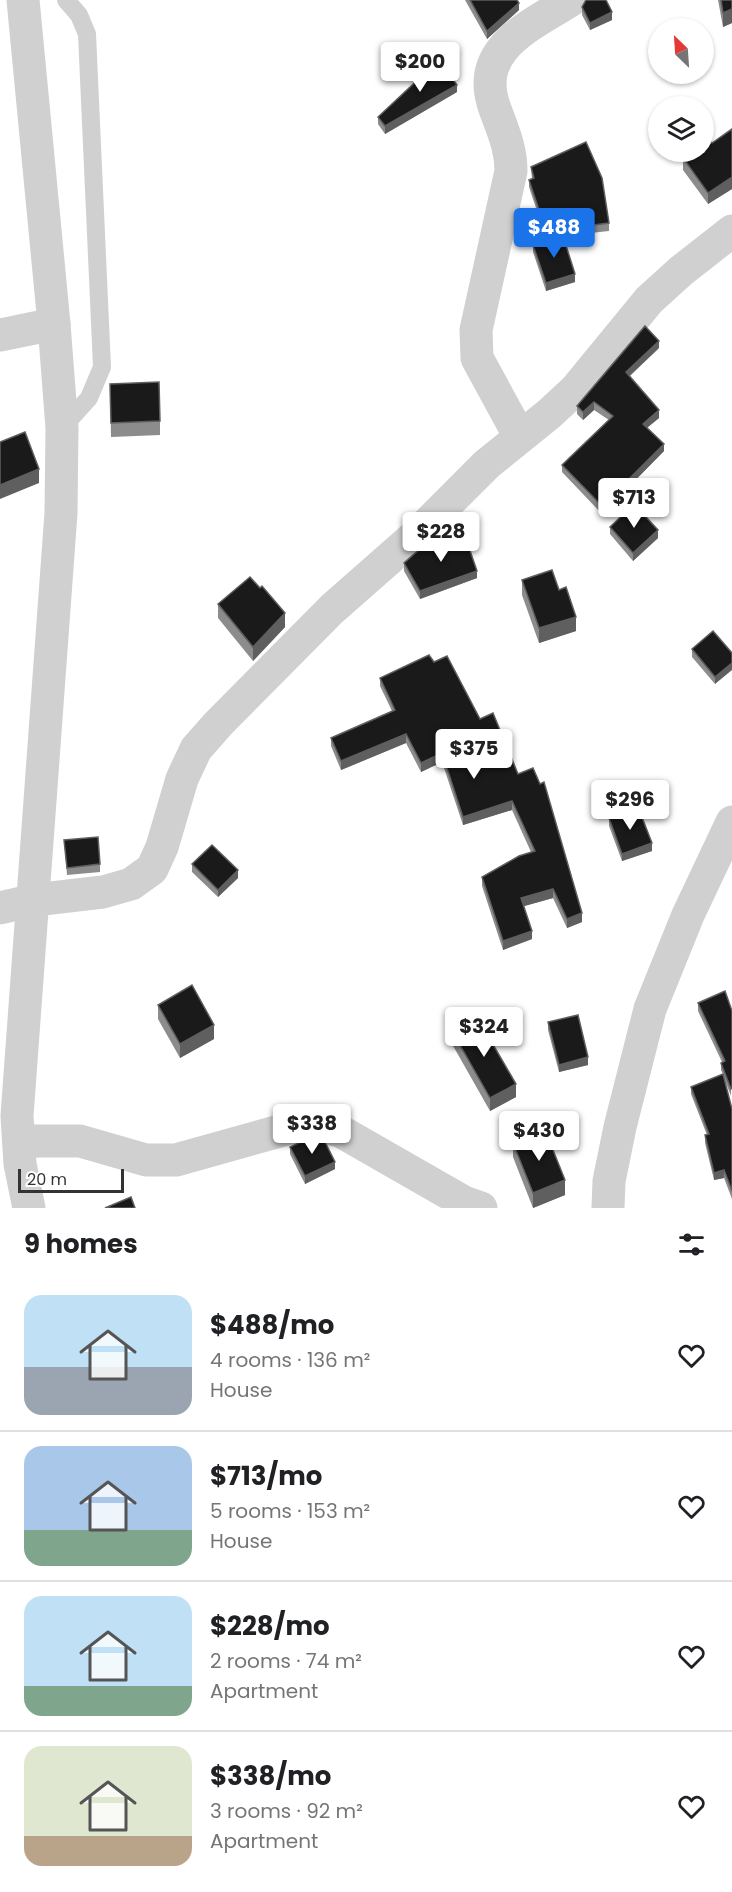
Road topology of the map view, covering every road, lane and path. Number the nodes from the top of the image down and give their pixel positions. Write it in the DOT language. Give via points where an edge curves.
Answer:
graph roads {
  1 [pos="23,0"];
  2 [pos="66,0"];
  3 [pos="571,0"];
  4 [pos="732,231"];
  5 [pos="54,324"];
  6 [pos="0,335"];
  7 [pos="62,428"];
  8 [pos="520,437"];
  9 [pos="732,822"];
  10 [pos="34,900"];
  11 [pos="0,908"];
  12 [pos="12,1126"];
  13 [pos="28,1208"];
  14 [pos="481,1208"];
  15 [pos="608,1208"];
  1 -- 5 [label="street"];
  2 -- 7 [label="lane" via="79,15 87,34 102,367 89,398"];
  3 -- 8 [label="street" via="515,36 498,52 491,70 490,89 511,152 511,171 476,330 477,358"];
  4 -- 8 [label="street" via="649,300 576,389"];
  5 -- 6 [label="street"];
  5 -- 7 [label="street"];
  7 -- 10 [label="street" via="61,513"];
  8 -- 10 [label="street" via="332,609 196,749 152,868 131,884 103,892"];
  9 -- 15 [label="street" via="650,1009 620,1127"];
  10 -- 11 [label="street"];
  10 -- 12 [label="street"];
  12 -- 13 [label="street"];
  12 -- 14 [label="street" via="146,1160 176,1160 294,1127 317,1125 340,1131"];
}
